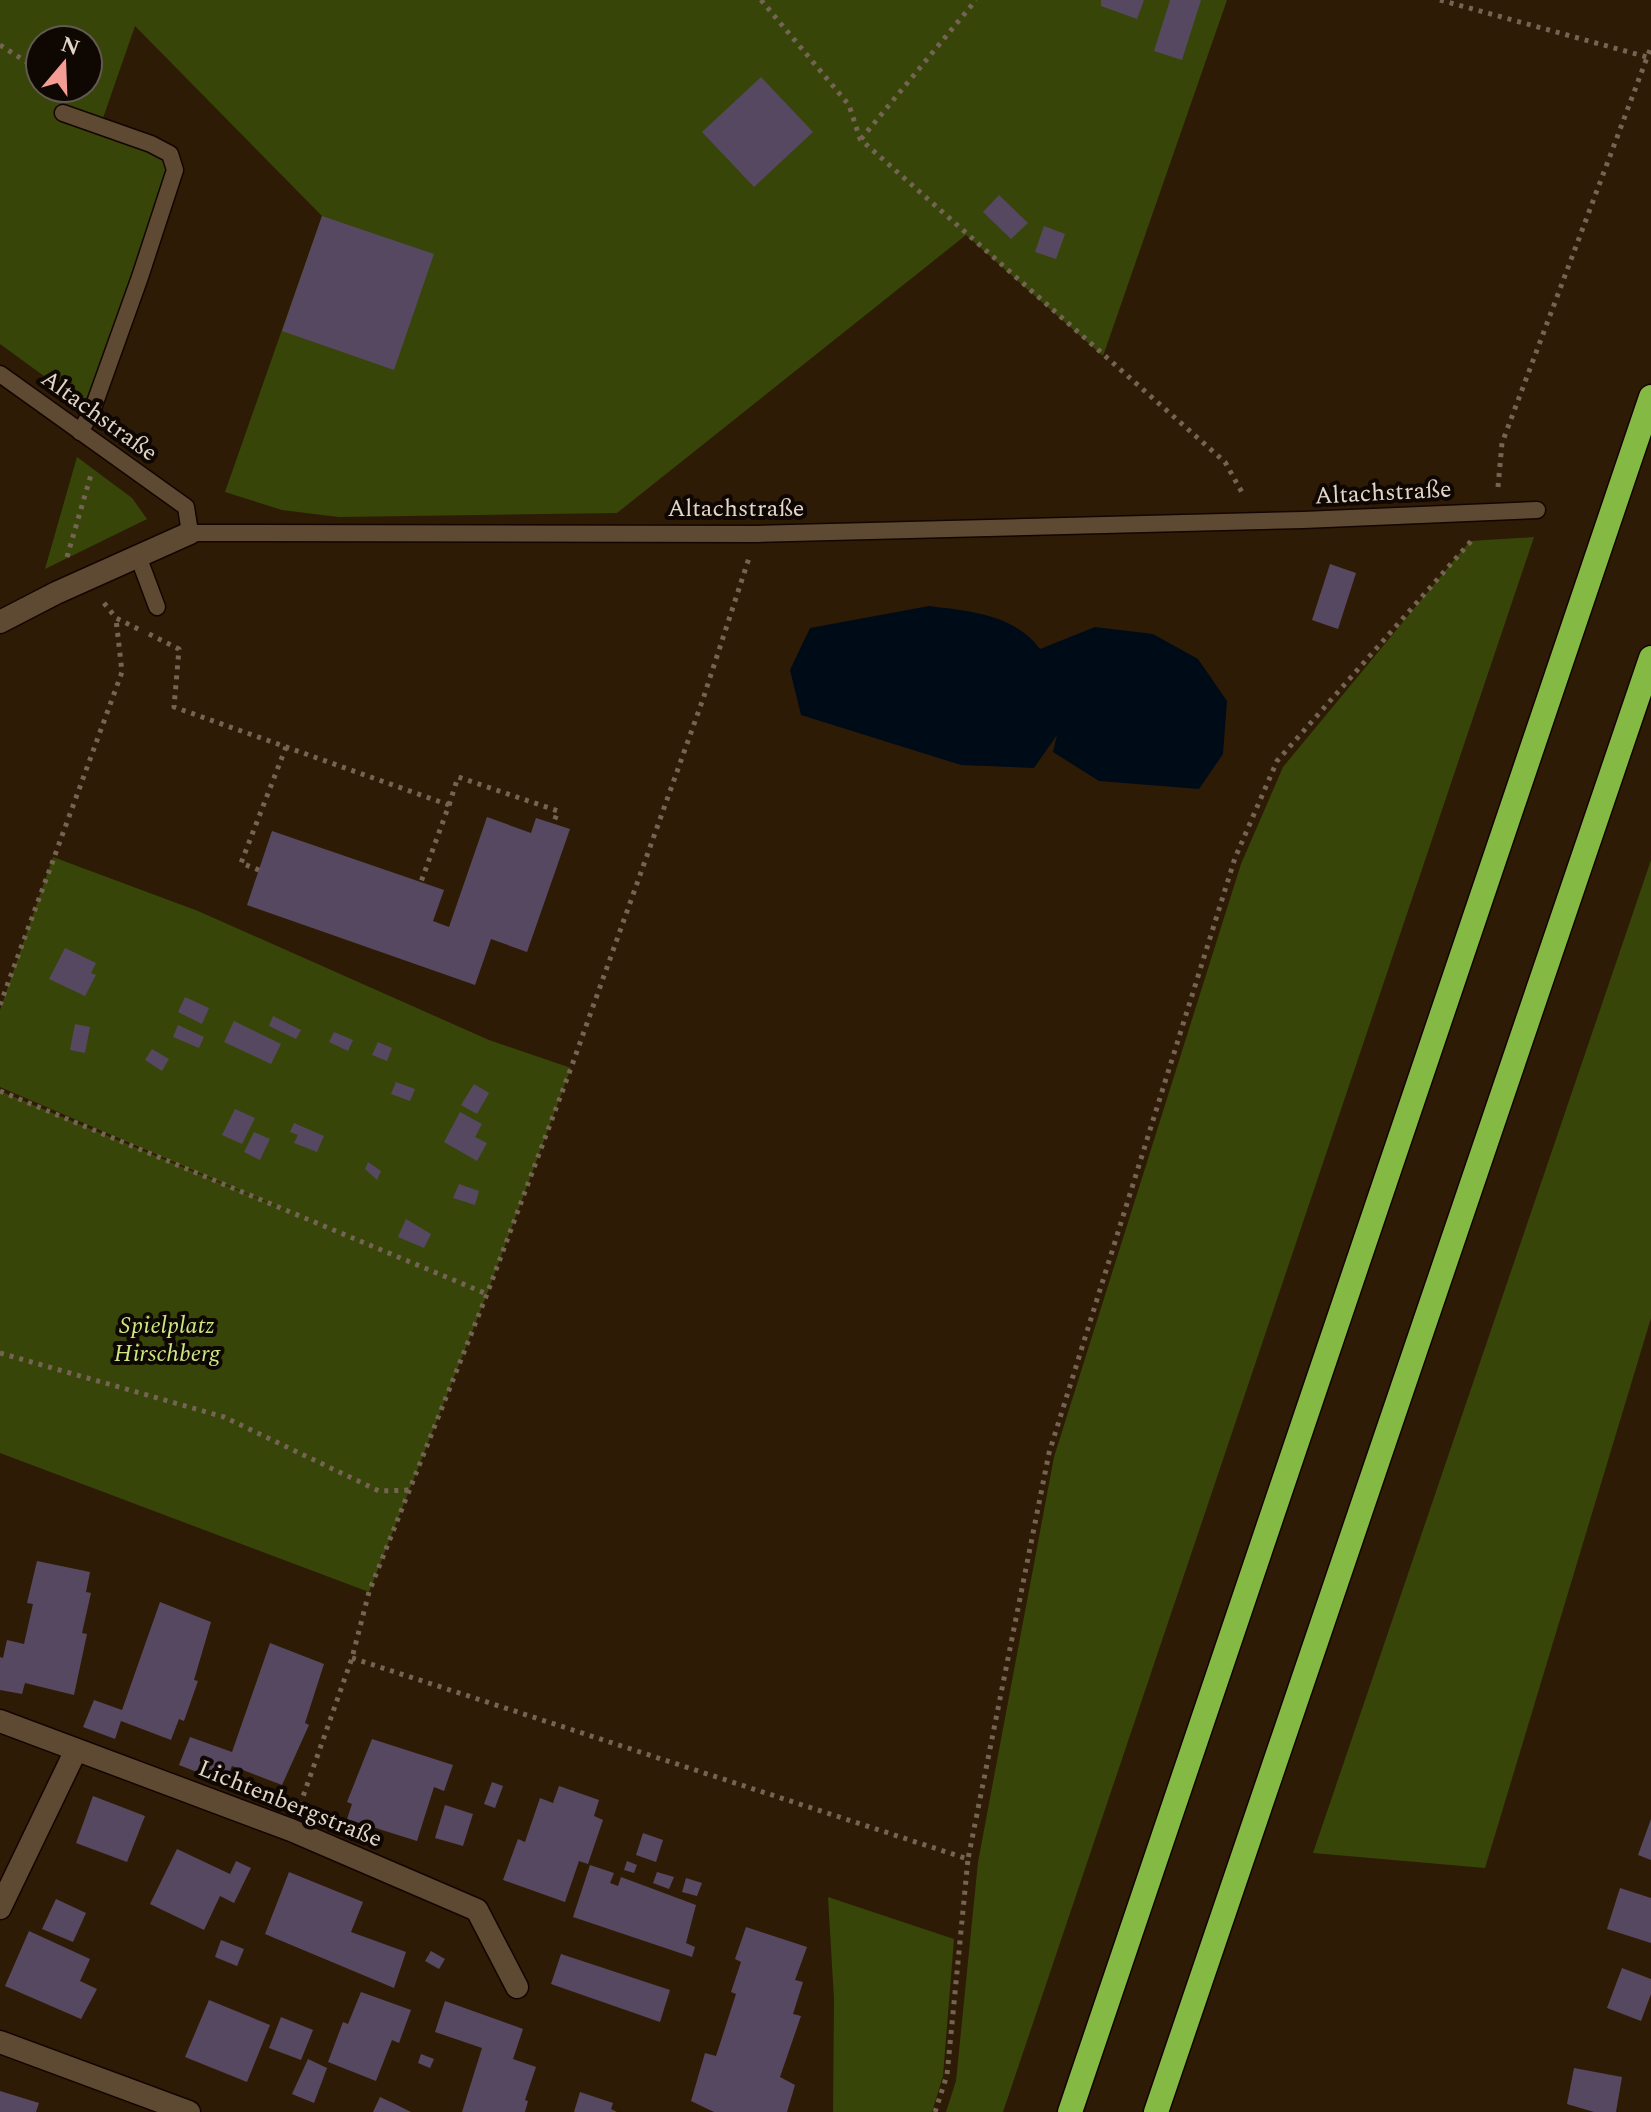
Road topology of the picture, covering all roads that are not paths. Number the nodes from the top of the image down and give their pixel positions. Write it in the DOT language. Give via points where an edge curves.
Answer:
graph roads {
  1 [pos="63,113"];
  2 [pos="0,374"];
  3 [pos="1651,397"];
  4 [pos="80,432"];
  5 [pos="1537,510"];
  6 [pos="190,533"];
  7 [pos="138,556"];
  8 [pos="157,607"];
  9 [pos="0,622"];
  10 [pos="1651,658"];
  11 [pos="0,1721"];
  12 [pos="76,1750"];
  13 [pos="0,1908"];
  14 [pos="517,1987"];
  15 [pos="0,2042"];
  16 [pos="189,2112"];
  17 [pos="1070,2112"];
  18 [pos="1156,2112"];
  1 -- 4 [label="lane" via="151,144 170,154 175,170"];
  2 -- 4 [label="lane, Altachstraße"];
  3 -- 17 [label="highway"];
  4 -- 6 [label="lane, Altachstraße" via="186,507"];
  5 -- 6 [label="lane, Altachstraße" via="757,534"];
  6 -- 7 [label="street"];
  7 -- 8 [label="lane"];
  7 -- 9 [label="street"];
  10 -- 18 [label="highway"];
  11 -- 12 [label="street, Lichtenbergstraße"];
  12 -- 13 [label="street"];
  12 -- 14 [label="street, Lichtenbergstraße" via="291,1830 477,1910"];
  15 -- 16 [label="street"];
}
